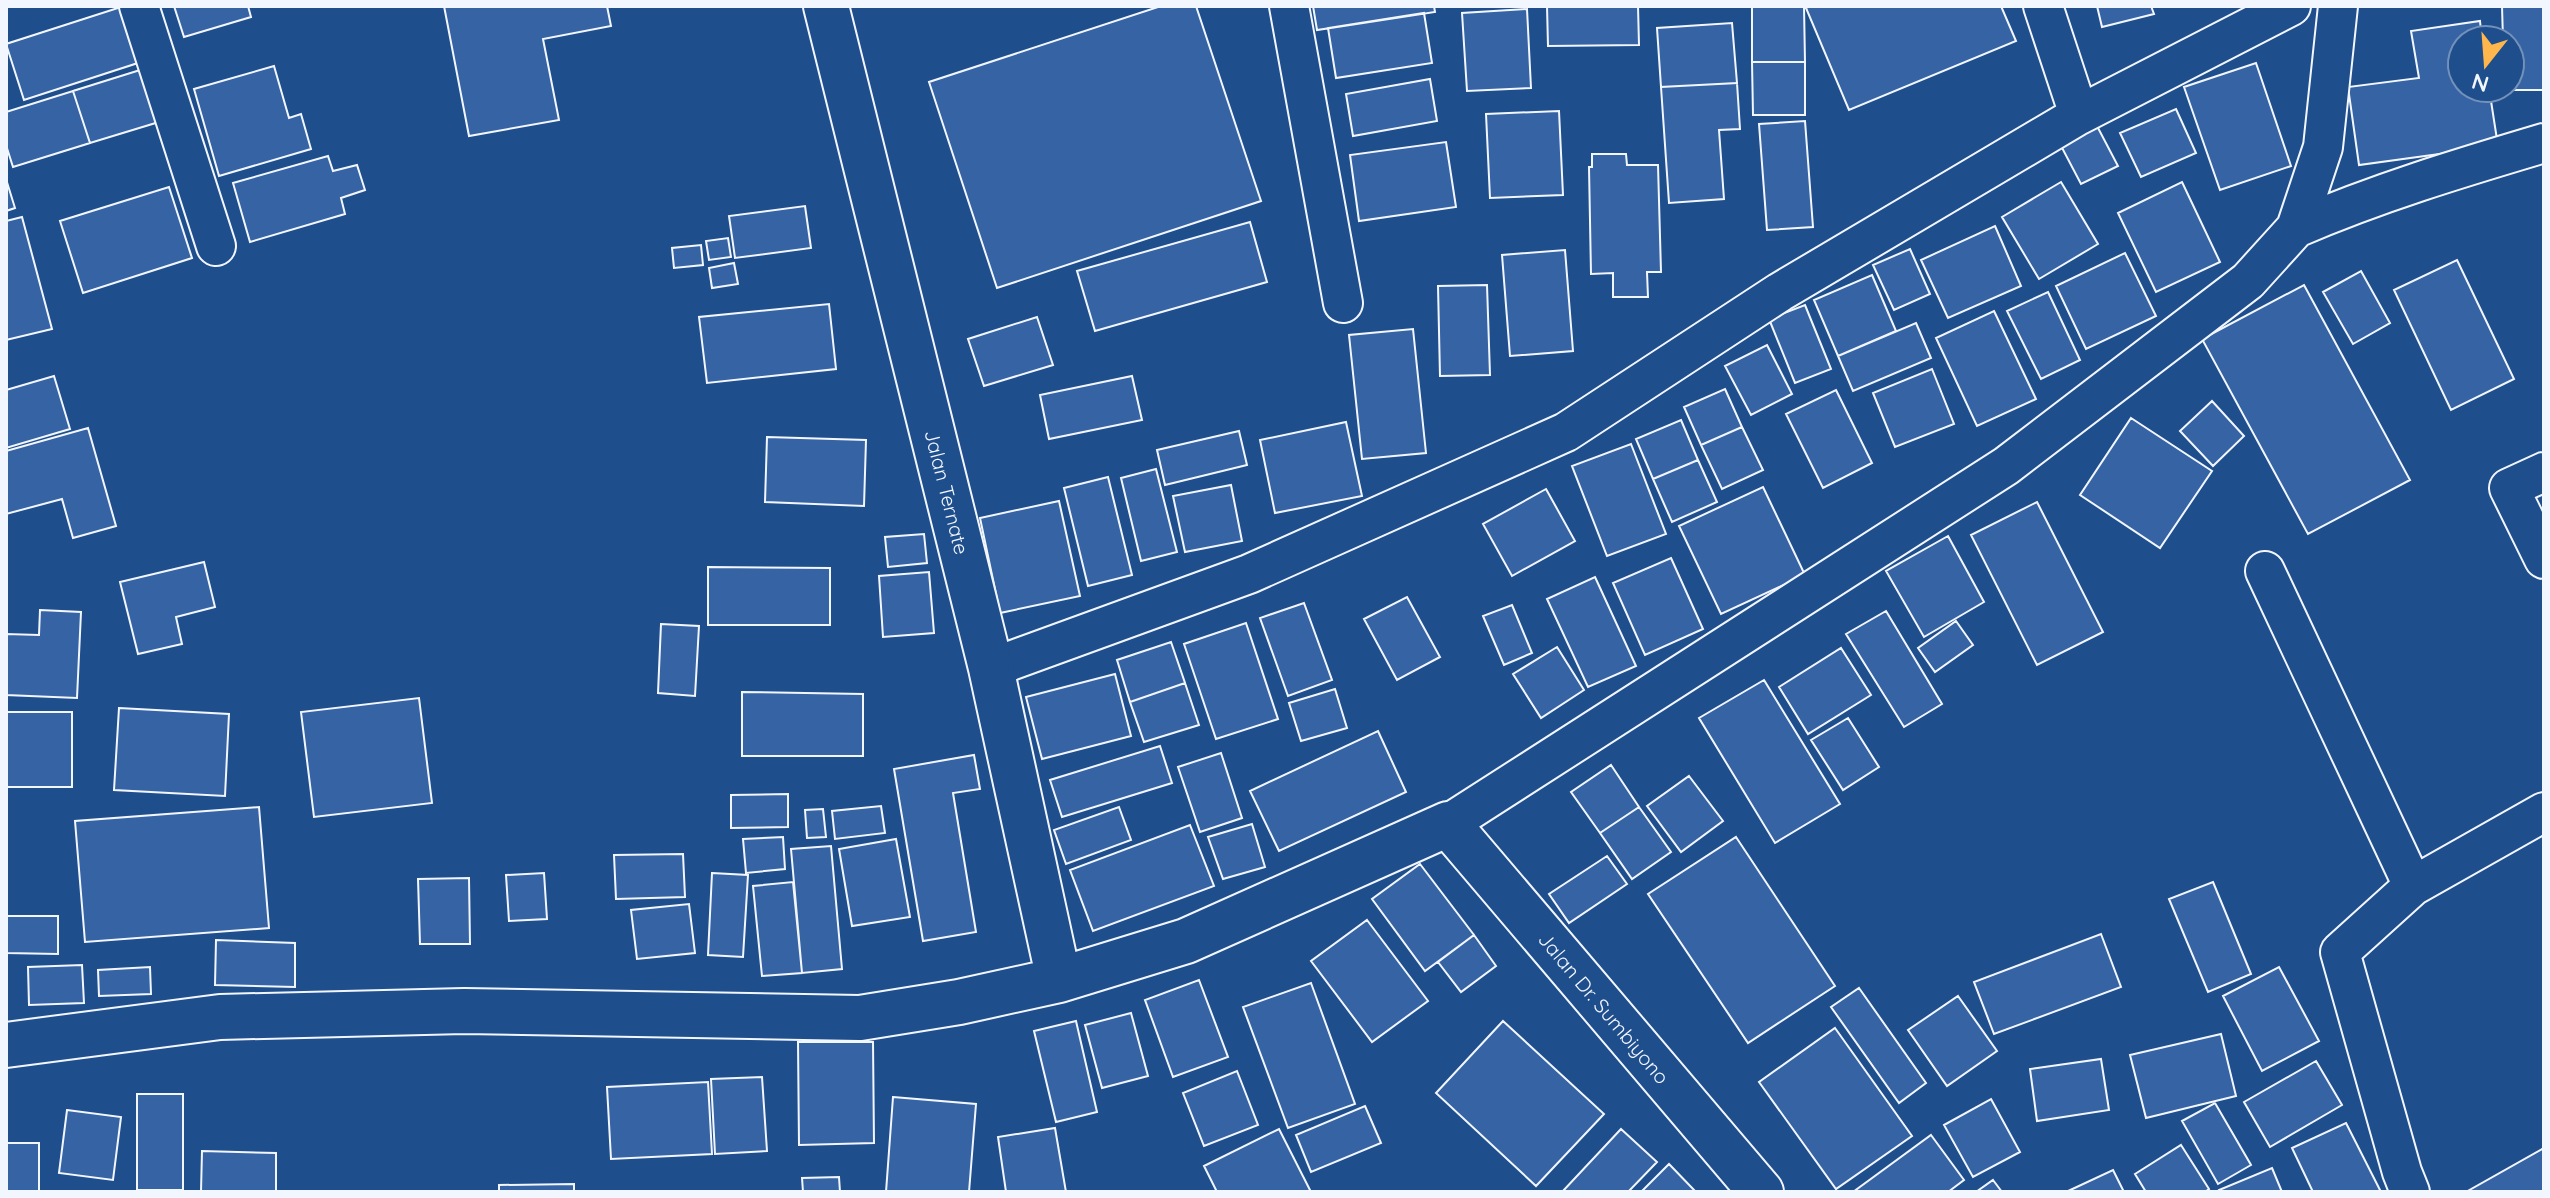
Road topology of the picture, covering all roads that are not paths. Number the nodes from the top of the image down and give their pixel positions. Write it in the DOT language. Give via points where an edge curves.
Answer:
graph roads {
  1 [pos="139,6"];
  2 [pos="826,6"];
  3 [pos="1289,6"];
  4 [pos="2043,6"];
  5 [pos="2291,6"];
  6 [pos="2338,6"];
  7 [pos="2079,115"];
  8 [pos="2544,143"];
  9 [pos="2296,228"];
  10 [pos="216,246"];
  11 [pos="1343,303"];
  12 [pos="2544,472"];
  13 [pos="2544,559"];
  14 [pos="2265,571"];
  15 [pos="991,668"];
  16 [pos="2544,812"];
  17 [pos="1448,824"];
  18 [pos="2413,886"];
  19 [pos="1059,980"];
  20 [pos="6,1045"];
  21 [pos="1761,1192"];
  22 [pos="2410,1192"];
  1 -- 10 [label="street"];
  2 -- 15 [label="street, Jalan Ternate"];
  3 -- 11 [label="street"];
  4 -- 7 [label="street"];
  5 -- 7 [label="street"];
  6 -- 9 [label="street" via="2323,147"];
  7 -- 15 [label="street" via="1780,292 1566,432 1249,574"];
  8 -- 9 [label="street" via="2447,171"];
  9 -- 17 [label="street" via="2248,281 2006,466"];
  12 -- 13 [label="street" via="2509,488"];
  14 -- 18 [label="street"];
  15 -- 19 [label="street, Jalan Ternate"];
  16 -- 18 [label="street"];
  17 -- 19 [label="street" via="1186,941"];
  17 -- 21 [label="street, Jalan Dr. Sumbiyono"];
  18 -- 22 [label="street" via="2340,952"];
  19 -- 20 [label="street" via="860,1018 464,1011 220,1017"];
}
